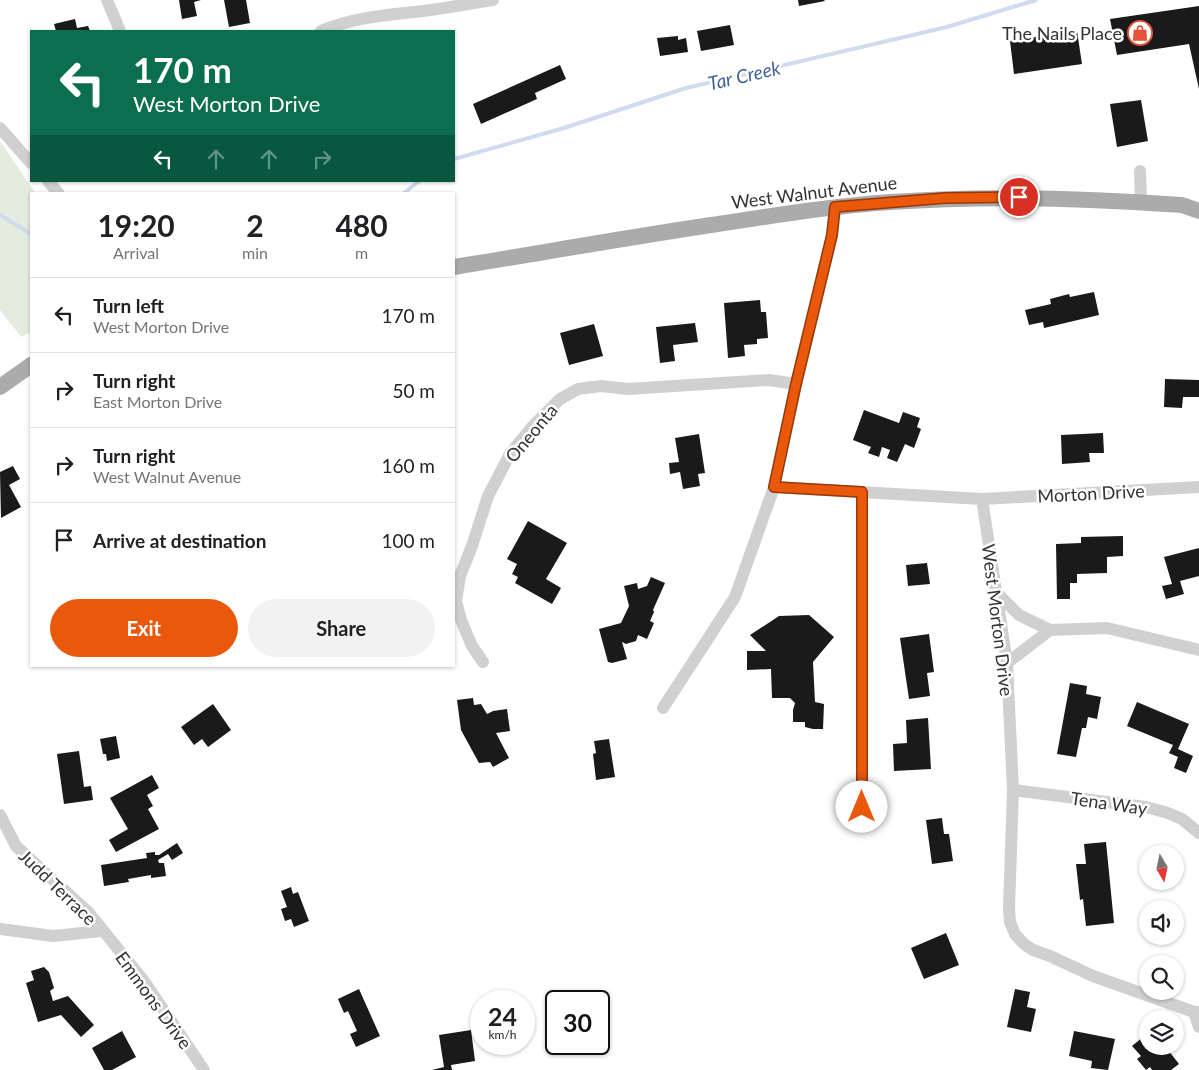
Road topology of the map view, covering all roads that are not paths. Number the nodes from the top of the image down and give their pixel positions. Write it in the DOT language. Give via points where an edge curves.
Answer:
graph roads {
  1 [pos="107,0"];
  2 [pos="493,0"];
  3 [pos="120,30"];
  4 [pos="323,30"];
  5 [pos="0,128"];
  6 [pos="30,162"];
  7 [pos="1140,171"];
  8 [pos="49,182"];
  9 [pos="57,192"];
  10 [pos="1199,200"];
  11 [pos="1141,202"];
  12 [pos="1182,205"];
  13 [pos="835,207"];
  14 [pos="1199,211"];
  15 [pos="455,267"];
  16 [pos="30,366"];
  17 [pos="796,384"];
  18 [pos="0,387"];
  19 [pos="774,487"];
  20 [pos="1199,487"];
  21 [pos="862,492"];
  22 [pos="982,499"];
  23 [pos="996,592"];
  24 [pos="1050,630"];
  25 [pos="1199,650"];
  26 [pos="483,662"];
  27 [pos="1007,663"];
  28 [pos="663,708"];
  29 [pos="1013,790"];
  30 [pos="862,807"];
  31 [pos="0,815"];
  32 [pos="1199,832"];
  33 [pos="0,929"];
  34 [pos="102,931"];
  35 [pos="1197,1012"];
  36 [pos="1199,1028"];
  37 [pos="204,1070"];
  1 -- 3 [label="street"];
  2 -- 4 [label="street" via="371,16"];
  5 -- 6 [label="street"];
  7 -- 11 [label="street"];
  8 -- 9 [label="street"];
  10 -- 12 [label="main road, West Walnut Avenue"];
  11 -- 12 [label="main road, West Walnut Avenue"];
  11 -- 13 [label="main road, West Walnut Avenue" via="1002,197"];
  12 -- 14 [label="main road, West Walnut Avenue"];
  13 -- 15 [label="main road, West Walnut Avenue"];
  13 -- 17 [label="street" via="832,235"];
  16 -- 18 [label="main road"];
  17 -- 19 [label="street"];
  17 -- 26 [label="street, Oneonta" via="769,380 628,389 600,386 578,390 560,399 510,454 488,496 460,576 456,601 461,620"];
  19 -- 21 [label="street"];
  19 -- 28 [label="street" via="735,597"];
  20 -- 22 [label="street, Morton Drive"];
  21 -- 22 [label="street"];
  21 -- 30 [label="street"];
  22 -- 23 [label="street, West Morton Drive"];
  23 -- 24 [label="street" via="1019,615"];
  23 -- 27 [label="street, West Morton Drive"];
  24 -- 25 [label="street" via="1107,628"];
  24 -- 27 [label="street"];
  27 -- 29 [label="street, West Morton Drive"];
  29 -- 32 [label="street, Tena Way" via="1146,807 1182,819"];
  29 -- 35 [label="street, West Morton Drive" via="1009,908 1015,934 1032,950 1092,976"];
  31 -- 34 [label="street, Judd Terrace" via="16,846 89,913"];
  33 -- 34 [label="street" via="53,936"];
  34 -- 37 [label="street, Emmons Drive" via="144,981"];
  35 -- 36 [label="street"];
}
